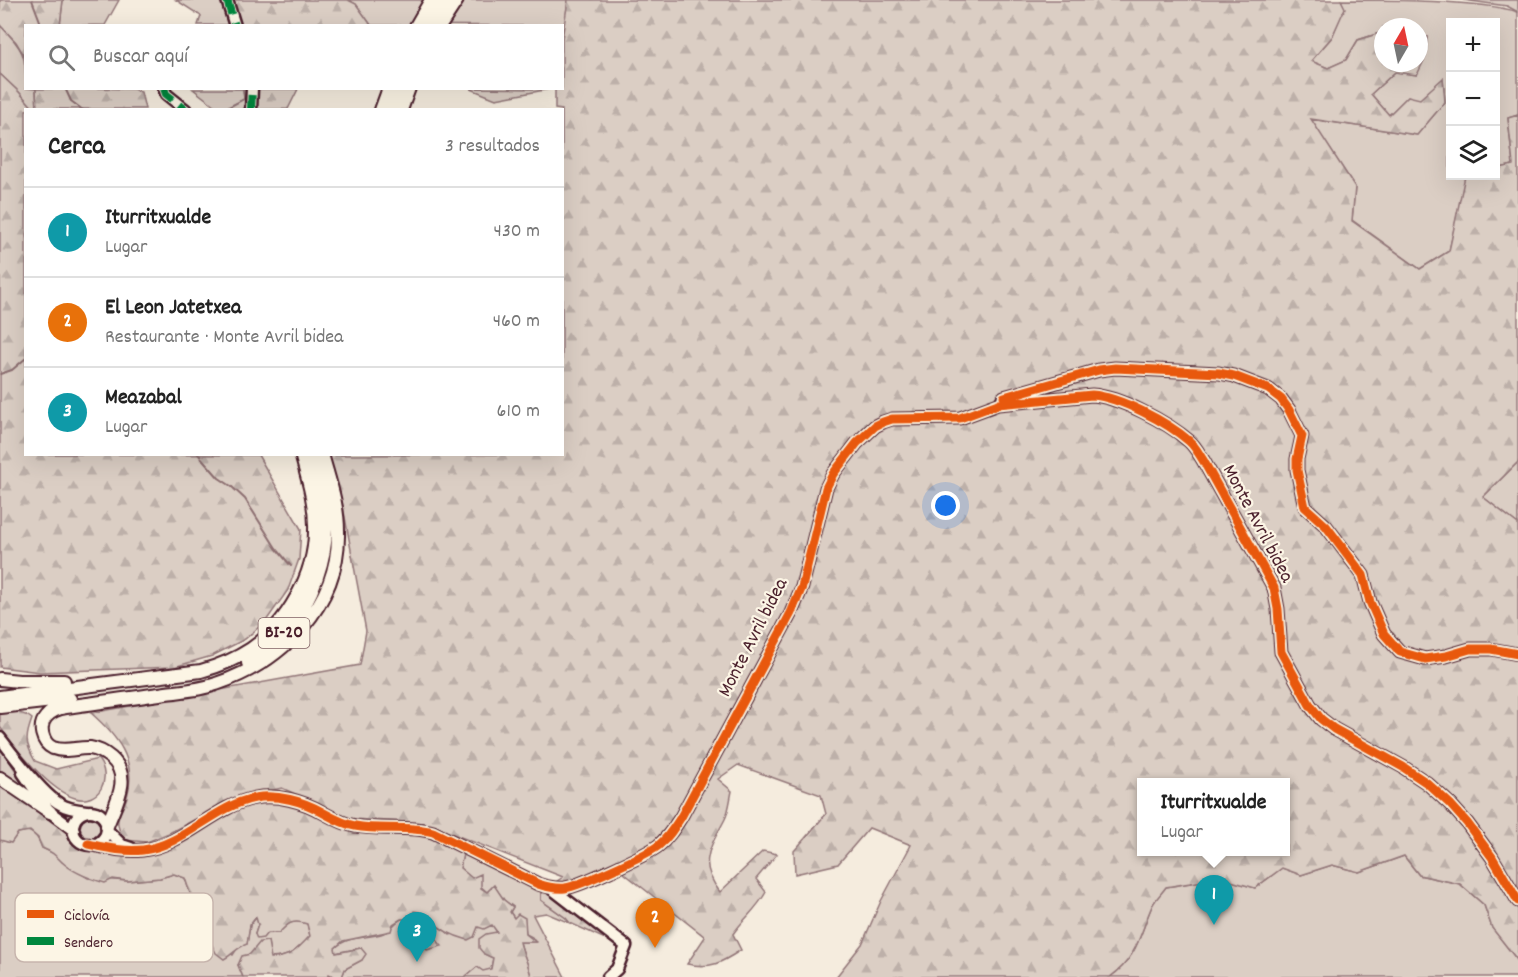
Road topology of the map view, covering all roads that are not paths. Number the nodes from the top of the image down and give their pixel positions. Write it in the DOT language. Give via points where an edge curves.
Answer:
graph roads {
  1 [pos="227,0"];
  2 [pos="431,0"];
  3 [pos="444,0"];
  4 [pos="457,0"];
  5 [pos="234,24"];
  6 [pos="417,24"];
  7 [pos="429,24"];
  8 [pos="441,24"];
  9 [pos="165,90"];
  10 [pos="252,90"];
  11 [pos="388,90"];
  12 [pos="398,90"];
  13 [pos="408,90"];
  14 [pos="184,108"];
  15 [pos="251,108"];
  16 [pos="382,108"];
  17 [pos="391,108"];
  18 [pos="402,108"];
  19 [pos="998,404"];
  20 [pos="301,456"];
  21 [pos="312,456"];
  22 [pos="323,456"];
  23 [pos="1518,654"];
  24 [pos="0,679"];
  25 [pos="134,681"];
  26 [pos="144,691"];
  27 [pos="0,697"];
  28 [pos="121,698"];
  29 [pos="0,707"];
  30 [pos="0,738"];
  31 [pos="15,757"];
  32 [pos="0,778"];
  33 [pos="87,811"];
  34 [pos="50,812"];
  35 [pos="107,828"];
  36 [pos="74,830"];
  37 [pos="88,844"];
  38 [pos="137,850"];
  39 [pos="551,888"];
  40 [pos="1518,901"];
  41 [pos="608,977"];
  1 -- 5 [label="street"];
  2 -- 6 [label="main road"];
  3 -- 7 [label="main road"];
  4 -- 8 [label="main road"];
  9 -- 14 [label="street"];
  10 -- 15 [label="street"];
  11 -- 16 [label="main road"];
  12 -- 17 [label="main road"];
  13 -- 18 [label="main road"];
  19 -- 23 [label="street" via="1005,397 1083,373 1115,368 1219,373 1268,389 1281,399 1302,436 1297,470 1305,507 1326,526 1363,575 1384,634 1400,652 1425,659 1470,649"];
  19 -- 39 [label="street, Monte Avril bidea" via="960,418 892,419 875,426 857,443 826,488 802,588 791,613 670,834 656,847 581,883"];
  19 -- 40 [label="street, Monte Avril bidea" via="1105,396 1173,429 1191,443 1274,588 1281,652 1310,705 1334,729 1403,767 1450,804 1492,857"];
  20 -- 25 [label="main road, BI-20" via="316,532 303,582 285,615 252,648 219,666"];
  21 -- 26 [label="main road, BI-20" via="324,506 323,553 314,585 289,628 264,652 238,668 194,683"];
  22 -- 28 [label="main road" via="335,501 335,559 319,603 301,631 275,655 248,672 214,685"];
  24 -- 25 [label="main road"];
  25 -- 27 [label="main road, BI-20"];
  26 -- 28 [label="main road"];
  26 -- 29 [label="main road, BI-20"];
  28 -- 35 [label="main road" via="58,709 46,716 41,729 50,747 90,748 116,763 122,786"];
  30 -- 31 [label="street"];
  31 -- 33 [label="street" via="58,803"];
  31 -- 34 [label="street"];
  32 -- 34 [label="main road"];
  33 -- 35 [label="street" via="100,814"];
  33 -- 36 [label="street" via="76,818"];
  34 -- 36 [label="street"];
  35 -- 37 [label="street" via="100,841"];
  35 -- 38 [label="street" via="122,845"];
  36 -- 37 [label="street" via="80,841"];
  37 -- 38 [label="street"];
  38 -- 39 [label="street" via="167,843 241,802 279,798 299,802 354,826 433,832"];
  39 -- 41 [label="street" via="626,946 617,969"];
}
